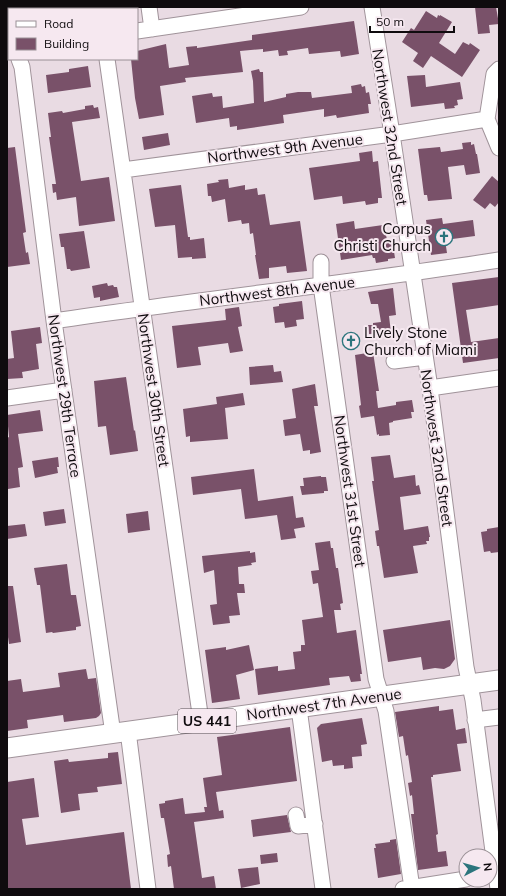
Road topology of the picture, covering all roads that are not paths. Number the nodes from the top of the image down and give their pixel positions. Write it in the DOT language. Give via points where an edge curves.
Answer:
graph roads {
  1 [pos="149,7"];
  2 [pos="301,7"];
  3 [pos="372,7"];
  4 [pos="286,8"];
  5 [pos="152,29"];
  6 [pos="138,31"];
  7 [pos="19,60"];
  8 [pos="107,60"];
  9 [pos="499,69"];
  10 [pos="487,118"];
  11 [pos="392,134"];
  12 [pos="499,148"];
  13 [pos="123,170"];
  14 [pos="499,260"];
  15 [pos="321,262"];
  16 [pos="412,273"];
  17 [pos="322,286"];
  18 [pos="143,308"];
  19 [pos="54,321"];
  20 [pos="425,357"];
  21 [pos="394,361"];
  22 [pos="499,378"];
  23 [pos="430,388"];
  24 [pos="64,390"];
  25 [pos="7,398"];
  26 [pos="499,680"];
  27 [pos="470,684"];
  28 [pos="382,696"];
  29 [pos="299,708"];
  30 [pos="499,717"];
  31 [pos="475,720"];
  32 [pos="201,721"];
  33 [pos="120,733"];
  34 [pos="7,748"];
  35 [pos="296,815"];
  36 [pos="314,824"];
  37 [pos="490,848"];
  38 [pos="458,880"];
  39 [pos="407,888"];
  40 [pos="148,889"];
  41 [pos="323,889"];
  1 -- 5 [label="street"];
  2 -- 4 [label="street"];
  3 -- 11 [label="street, Northwest 32nd Street"];
  4 -- 5 [label="street"];
  5 -- 6 [label="street"];
  7 -- 19 [label="street, Northwest 29th Terrace"];
  8 -- 13 [label="street, Northwest 30th Street"];
  9 -- 10 [label="street" via="494,74"];
  10 -- 11 [label="street, Northwest 9th Avenue"];
  10 -- 12 [label="street"];
  11 -- 13 [label="street, Northwest 9th Avenue"];
  11 -- 16 [label="street, Northwest 32nd Street"];
  13 -- 18 [label="street, Northwest 30th Street"];
  14 -- 16 [label="street, Northwest 8th Avenue"];
  15 -- 17 [label="street, Northwest 31st Street"];
  16 -- 17 [label="street, Northwest 8th Avenue"];
  16 -- 20 [label="street, Northwest 32nd Street"];
  17 -- 18 [label="street, Northwest 8th Avenue"];
  17 -- 28 [label="street, Northwest 31st Street" via="376,679"];
  18 -- 19 [label="street, Northwest 8th Avenue"];
  18 -- 32 [label="street, Northwest 30th Street"];
  19 -- 24 [label="street, Northwest 29th Terrace"];
  20 -- 21 [label="street"];
  20 -- 23 [label="street, Northwest 32nd Street"];
  22 -- 23 [label="street"];
  23 -- 27 [label="street, Northwest 32nd Street"];
  24 -- 25 [label="street"];
  24 -- 33 [label="street, Northwest 29th Terrace"];
  26 -- 27 [label="main road, Northwest 7th Avenue / US 441"];
  27 -- 28 [label="main road, Northwest 7th Avenue / US 441"];
  27 -- 31 [label="street, Northwest 32nd Street"];
  28 -- 29 [label="main road, Northwest 7th Avenue / US 441"];
  28 -- 39 [label="street, Northwest 31st Street" via="386,711"];
  29 -- 32 [label="main road, Northwest 7th Avenue / US 441"];
  29 -- 36 [label="street"];
  30 -- 31 [label="street"];
  31 -- 37 [label="street, Northwest 32nd Street"];
  32 -- 33 [label="main road, Northwest 7th Avenue / US 441"];
  33 -- 34 [label="main road, Northwest 7th Avenue / US 441"];
  33 -- 40 [label="street"];
  35 -- 36 [label="street" via="298,826"];
  36 -- 41 [label="street"];
  38 -- 39 [label="street"];
}
